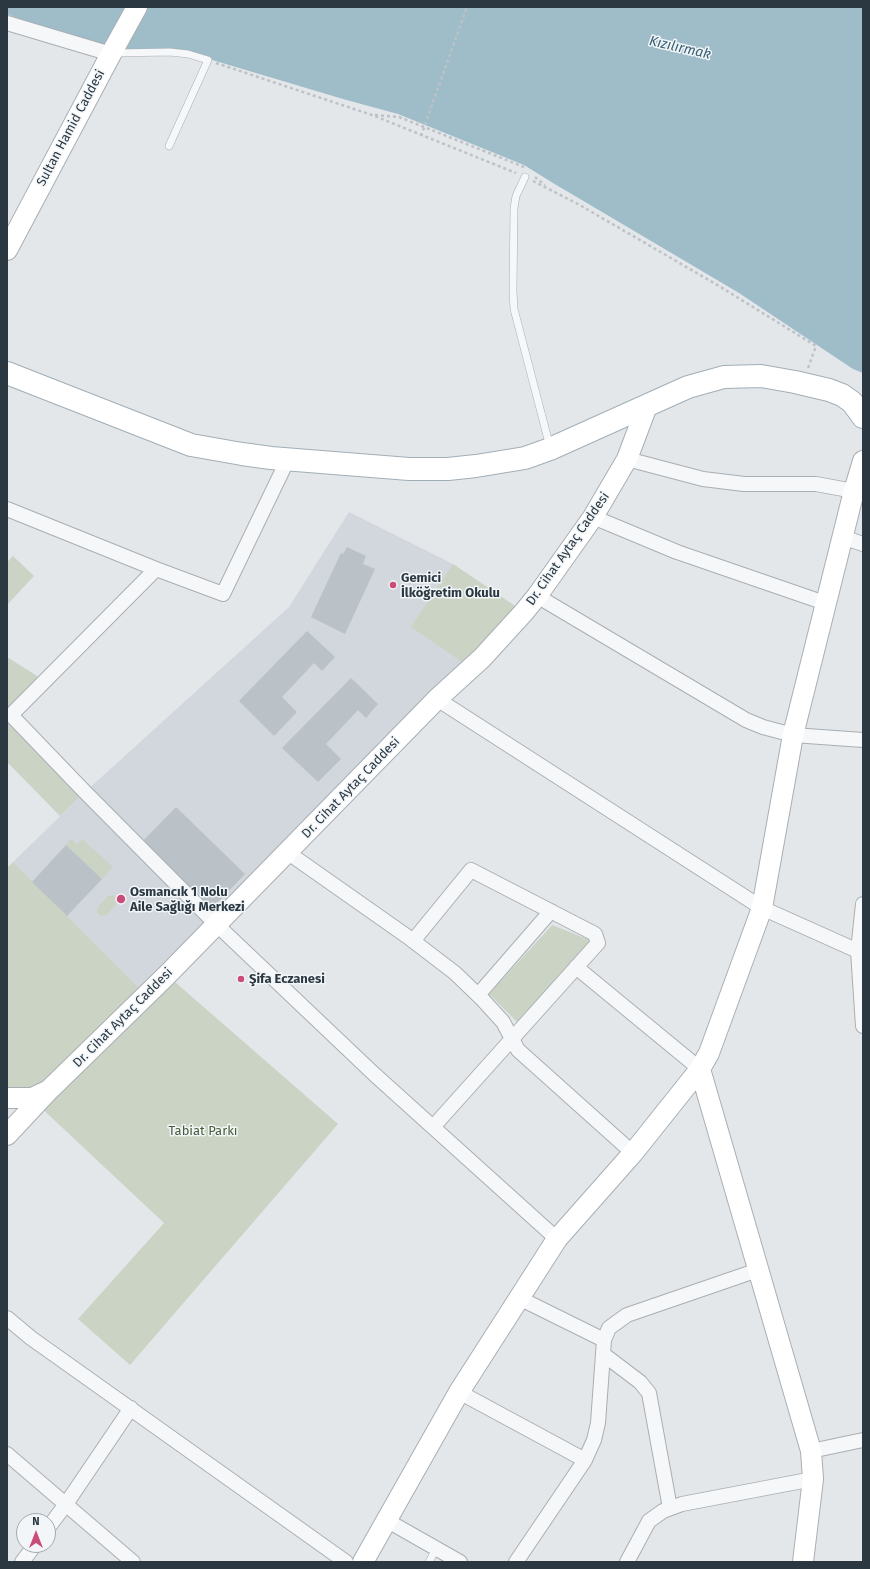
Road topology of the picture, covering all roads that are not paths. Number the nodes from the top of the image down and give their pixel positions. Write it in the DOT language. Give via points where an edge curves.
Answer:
graph roads {
  1 [pos="137,7"];
  2 [pos="7,23"];
  3 [pos="111,54"];
  4 [pos="169,146"];
  5 [pos="528,175"];
  6 [pos="7,250"];
  7 [pos="7,373"];
  8 [pos="647,406"];
  9 [pos="863,417"];
  10 [pos="550,449"];
  11 [pos="288,459"];
  12 [pos="627,459"];
  13 [pos="863,461"];
  14 [pos="854,491"];
  15 [pos="7,509"];
  16 [pos="593,517"];
  17 [pos="842,537"];
  18 [pos="863,544"];
  19 [pos="156,569"];
  20 [pos="537,596"];
  21 [pos="825,603"];
  22 [pos="437,699"];
  23 [pos="793,735"];
  24 [pos="863,740"];
  25 [pos="287,852"];
  26 [pos="863,904"];
  27 [pos="762,908"];
  28 [pos="551,911"];
  29 [pos="216,924"];
  30 [pos="413,941"];
  31 [pos="858,951"];
  32 [pos="576,967"];
  33 [pos="478,995"];
  34 [pos="863,1026"];
  35 [pos="512,1039"];
  36 [pos="700,1069"];
  37 [pos="49,1090"];
  38 [pos="7,1098"];
  39 [pos="7,1107"];
  40 [pos="433,1127"];
  41 [pos="7,1135"];
  42 [pos="633,1153"];
  43 [pos="557,1239"];
  44 [pos="758,1270"];
  45 [pos="519,1298"];
  46 [pos="7,1318"];
  47 [pos="603,1347"];
  48 [pos="459,1392"];
  49 [pos="131,1408"];
  50 [pos="863,1440"];
  51 [pos="811,1451"];
  52 [pos="7,1454"];
  53 [pos="585,1460"];
  54 [pos="813,1480"];
  55 [pos="66,1504"];
  56 [pos="670,1508"];
  57 [pos="56,1517"];
  58 [pos="386,1520"];
  59 [pos="436,1549"];
  60 [pos="29,1553"];
  61 [pos="22,1562"];
  62 [pos="133,1562"];
  63 [pos="346,1562"];
  64 [pos="363,1562"];
  65 [pos="429,1562"];
  66 [pos="460,1562"];
  67 [pos="516,1562"];
  68 [pos="627,1562"];
  69 [pos="803,1562"];
  1 -- 3 [label="street, Sultan Hamid Caddesi"];
  2 -- 3 [label="street"];
  3 -- 4 [label="lane" via="170,52 208,60"];
  3 -- 6 [label="street, Sultan Hamid Caddesi"];
  5 -- 10 [label="lane" via="516,196 514,208 514,309"];
  7 -- 11 [label="main road" via="191,445"];
  8 -- 9 [label="main road" via="709,380 761,376 836,393 852,402"];
  8 -- 10 [label="main road"];
  8 -- 12 [label="street, Dr. Cihat Aytaç Caddesi"];
  10 -- 11 [label="main road" via="525,458 448,469 409,469"];
  11 -- 19 [label="street" via="223,594"];
  12 -- 14 [label="street" via="703,479 744,484 816,484"];
  12 -- 16 [label="street, Dr. Cihat Aytaç Caddesi"];
  13 -- 14 [label="street"];
  14 -- 17 [label="street"];
  15 -- 19 [label="street"];
  16 -- 20 [label="street, Dr. Cihat Aytaç Caddesi"];
  16 -- 21 [label="street" via="678,552"];
  17 -- 18 [label="street"];
  17 -- 21 [label="street"];
  19 -- 29 [label="street" via="11,715"];
  20 -- 22 [label="street, Dr. Cihat Aytaç Caddesi" via="494,646"];
  20 -- 23 [label="street" via="730,712 763,727"];
  21 -- 23 [label="street"];
  22 -- 25 [label="street, Dr. Cihat Aytaç Caddesi"];
  22 -- 27 [label="street"];
  23 -- 24 [label="street"];
  23 -- 27 [label="street"];
  25 -- 29 [label="street, Dr. Cihat Aytaç Caddesi"];
  25 -- 30 [label="street"];
  26 -- 31 [label="street"];
  27 -- 31 [label="street"];
  27 -- 36 [label="street" via="716,1037"];
  28 -- 30 [label="street" via="471,870"];
  28 -- 32 [label="street" via="595,934 598,944"];
  28 -- 33 [label="street"];
  29 -- 37 [label="street, Dr. Cihat Aytaç Caddesi"];
  29 -- 40 [label="street"];
  30 -- 33 [label="street" via="455,973"];
  31 -- 34 [label="street"];
  32 -- 35 [label="street"];
  32 -- 36 [label="street"];
  33 -- 35 [label="street" via="503,1022"];
  35 -- 40 [label="street"];
  35 -- 42 [label="street" via="518,1050"];
  36 -- 42 [label="street"];
  36 -- 44 [label="street"];
  37 -- 38 [label="street" via="32,1098"];
  37 -- 41 [label="street, Dr. Cihat Aytaç Caddesi"];
  39 -- 41 [label="street" via="10,1117"];
  40 -- 43 [label="street"];
  42 -- 43 [label="street"];
  43 -- 45 [label="street"];
  44 -- 47 [label="street" via="627,1315 608,1328"];
  44 -- 51 [label="street"];
  45 -- 47 [label="street"];
  45 -- 48 [label="street"];
  46 -- 49 [label="street" via="31,1338"];
  47 -- 53 [label="street" via="598,1423"];
  47 -- 56 [label="street" via="649,1393"];
  48 -- 53 [label="street"];
  48 -- 58 [label="street"];
  49 -- 55 [label="street"];
  49 -- 63 [label="street"];
  50 -- 51 [label="street"];
  51 -- 54 [label="street"];
  52 -- 55 [label="street"];
  53 -- 67 [label="street"];
  54 -- 56 [label="street"];
  54 -- 69 [label="street"];
  55 -- 57 [label="street"];
  55 -- 62 [label="street"];
  56 -- 68 [label="street" via="649,1521"];
  58 -- 59 [label="street"];
  58 -- 64 [label="street"];
  59 -- 65 [label="lane"];
  59 -- 66 [label="street"];
  60 -- 61 [label="street"];
}
